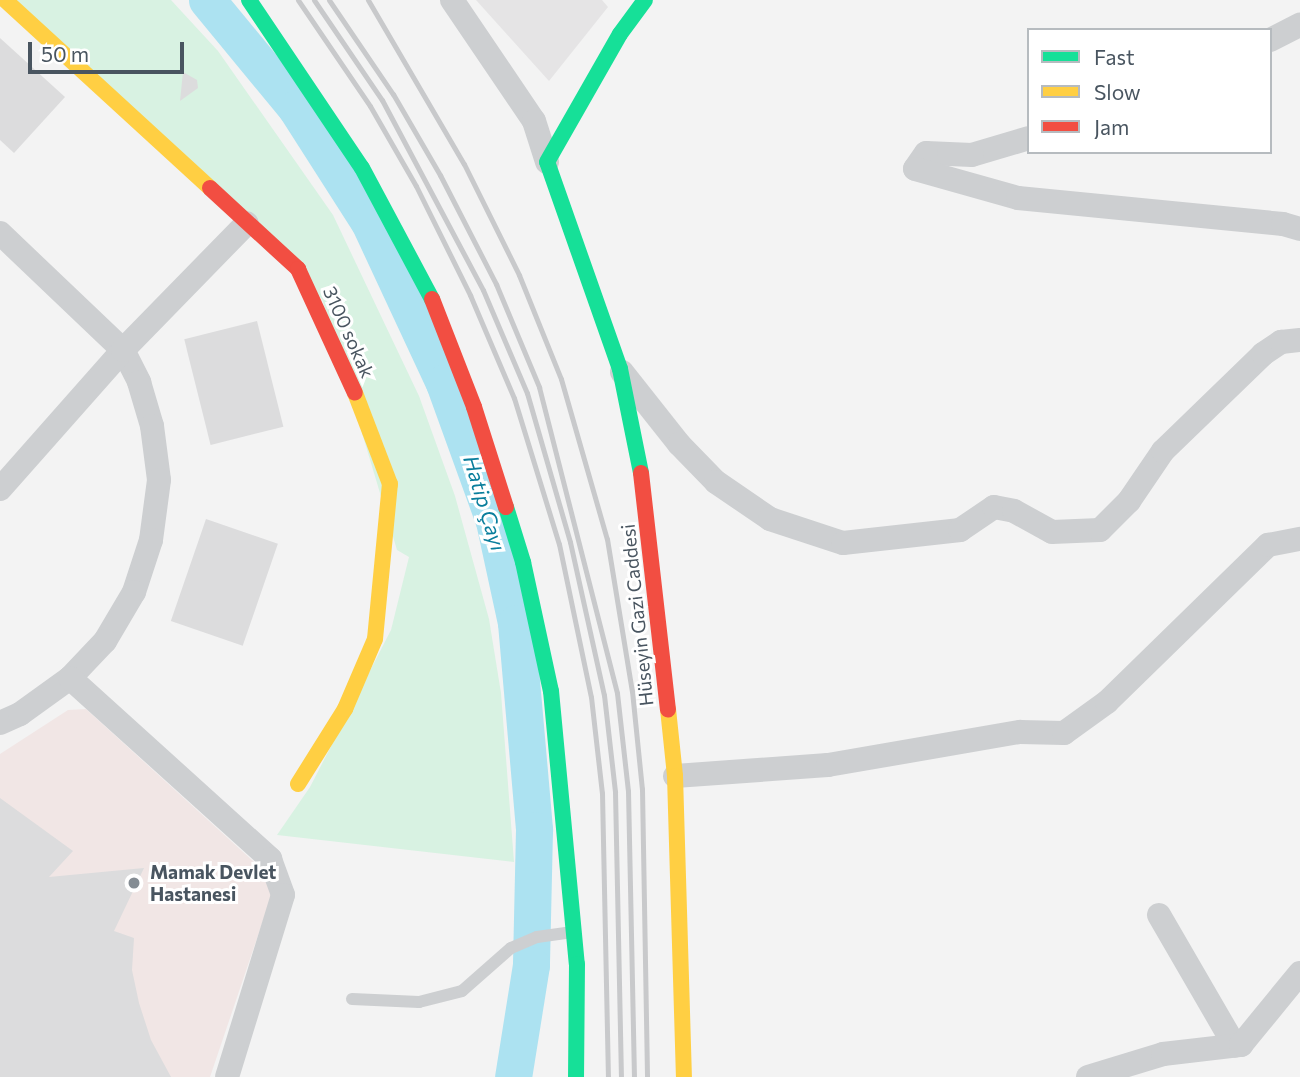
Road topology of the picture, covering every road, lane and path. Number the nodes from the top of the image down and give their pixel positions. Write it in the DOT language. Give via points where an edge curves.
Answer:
graph roads {
  1 [pos="5,0"];
  2 [pos="249,0"];
  3 [pos="452,0"];
  4 [pos="637,5"];
  5 [pos="1300,25"];
  6 [pos="1272,39"];
  7 [pos="1027,139"];
  8 [pos="547,162"];
  9 [pos="247,223"];
  10 [pos="1300,229"];
  11 [pos="0,233"];
  12 [pos="1300,340"];
  13 [pos="123,350"];
  14 [pos="620,369"];
  15 [pos="0,489"];
  16 [pos="1300,539"];
  17 [pos="70,678"];
  18 [pos="0,723"];
  19 [pos="676,776"];
  20 [pos="298,784"];
  21 [pos="1159,915"];
  22 [pos="575,932"];
  23 [pos="1300,973"];
  24 [pos="352,999"];
  25 [pos="1236,1046"];
  26 [pos="227,1077"];
  27 [pos="576,1077"];
  28 [pos="684,1077"];
  29 [pos="1088,1077"];
  1 -- 9 [label="street, 3100 sokak"];
  2 -- 22 [label="street" via="362,168 426,284 474,407 523,562 551,691"];
  3 -- 8 [label="street" via="534,121"];
  4 -- 8 [label="street"];
  5 -- 6 [label="street"];
  7 -- 10 [label="street" via="972,155 926,153 915,169 1018,198"];
  8 -- 14 [label="street, Hüseyin Gazi Caddesi"];
  9 -- 13 [label="street"];
  9 -- 20 [label="street, 3100 sokak" via="298,269 378,445 390,484 374,639 345,709"];
  11 -- 13 [label="street"];
  12 -- 14 [label="street" via="1281,342 1263,354 1163,451 1129,502 1100,530 1052,532 1014,511 994,507 960,530 843,543 770,519 716,482"];
  13 -- 15 [label="street"];
  13 -- 17 [label="street" via="139,382 152,426 159,480 151,540 134,593 105,641"];
  14 -- 19 [label="street, Hüseyin Gazi Caddesi" via="646,505"];
  16 -- 19 [label="street" via="1268,545 1259,552 1207,609 1107,702 1064,733 1020,732 828,765"];
  17 -- 18 [label="street"];
  17 -- 26 [label="street" via="270,859 283,895"];
  19 -- 28 [label="street, Hüseyin Gazi Caddesi"];
  21 -- 25 [label="street"];
  22 -- 24 [label="lane" via="537,937 511,948 462,991 419,1002"];
  22 -- 27 [label="street"];
  23 -- 25 [label="street"];
  25 -- 29 [label="street" via="1163,1054"];
}
